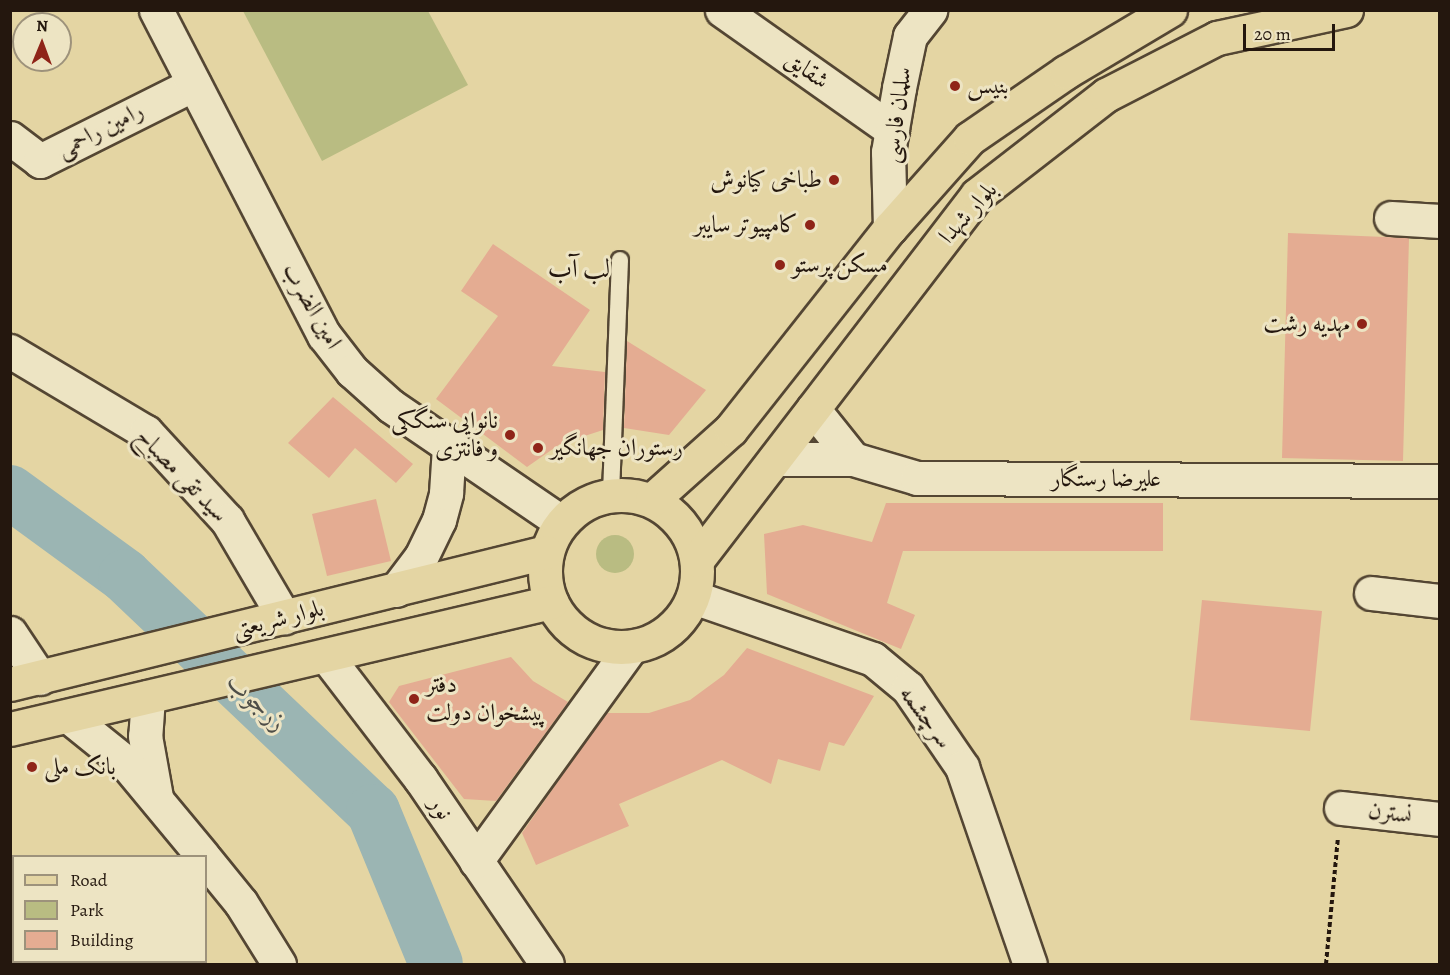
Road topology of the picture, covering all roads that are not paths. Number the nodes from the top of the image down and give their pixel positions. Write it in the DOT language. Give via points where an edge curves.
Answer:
graph roads {
  1 [pos="156,10"];
  2 [pos="722,10"];
  3 [pos="930,10"];
  4 [pos="1170,10"];
  5 [pos="1346,10"];
  6 [pos="905,23"];
  7 [pos="194,84"];
  8 [pos="892,130"];
  9 [pos="10,138"];
  10 [pos="1391,218"];
  11 [pos="1440,221"];
  12 [pos="890,228"];
  13 [pos="620,260"];
  14 [pos="10,351"];
  15 [pos="813,409"];
  16 [pos="449,446"];
  17 [pos="776,459"];
  18 [pos="853,459"];
  19 [pos="1440,481"];
  20 [pos="611,494"];
  21 [pos="652,500"];
  22 [pos="561,522"];
  23 [pos="546,552"];
  24 [pos="698,560"];
  25 [pos="396,590"];
  26 [pos="1371,593"];
  27 [pos="693,597"];
  28 [pos="1440,601"];
  29 [pos="551,603"];
  30 [pos="273,620"];
  31 [pos="10,633"];
  32 [pos="631,647"];
  33 [pos="313,660"];
  34 [pos="10,664"];
  35 [pos="25,681"];
  36 [pos="148,698"];
  37 [pos="68,716"];
  38 [pos="10,729"];
  39 [pos="156,799"];
  40 [pos="1341,808"];
  41 [pos="1440,819"];
  42 [pos="202,855"];
  43 [pos="476,861"];
  44 [pos="207,862"];
  45 [pos="279,964"];
  46 [pos="547,964"];
  47 [pos="1030,964"];
  1 -- 7 [label="street, امین الضرب"];
  2 -- 8 [label="street, شقایق"];
  3 -- 6 [label="street, سلمان فارسی"];
  4 -- 12 [label="main road, بلوار شهدا" via="1066,72 970,138"];
  5 -- 15 [label="main road, بلوار شهدا" via="1217,38 1106,95 977,195"];
  6 -- 8 [label="street, سلمان فارسی"];
  7 -- 9 [label="street, رامین راحمی" via="40,161"];
  7 -- 16 [label="street, امین الضرب" via="324,335 352,371 391,406"];
  8 -- 12 [label="street, سلمان فارسی"];
  10 -- 11 [label="street"];
  12 -- 21 [label="main road, بلوار شهدا" via="731,429"];
  13 -- 20 [label="lane"];
  14 -- 30 [label="street, سید تقی مصباح" via="146,432 227,520"];
  15 -- 17 [label="main road, بلوار شهدا"];
  15 -- 18 [label="street"];
  16 -- 22 [label="street, امین الضرب"];
  16 -- 25 [label="street" via="446,493 439,520 421,557"];
  17 -- 18 [label="street, علیرضا رستگار"];
  17 -- 24 [label="main road, بلوار شهدا"];
  18 -- 19 [label="street, علیرضا رستگار" via="917,478"];
  20 -- 21 [label="main road"];
  20 -- 22 [label="main road" via="583,504"];
  21 -- 24 [label="main road" via="684,528"];
  22 -- 23 [label="main road"];
  23 -- 25 [label="main road, بلوار شریعتی"];
  23 -- 29 [label="main road" via="545,586"];
  24 -- 27 [label="main road"];
  25 -- 30 [label="main road, بلوار شریعتی"];
  26 -- 28 [label="street"];
  27 -- 32 [label="main road" via="674,627 654,640"];
  27 -- 47 [label="street, سرچشمه" via="864,655 908,688 962,767"];
  29 -- 32 [label="main road" via="564,623 584,638 606,646"];
  29 -- 33 [label="main road, بلوار شریعتی"];
  30 -- 35 [label="main road, بلوار شریعتی"];
  31 -- 35 [label="street"];
  32 -- 43 [label="street"];
  33 -- 36 [label="main road, بلوار شریعتی"];
  33 -- 43 [label="street, نور" via="420,778"];
  34 -- 35 [label="street"];
  35 -- 37 [label="main road"];
  36 -- 37 [label="main road"];
  36 -- 39 [label="street" via="145,736"];
  37 -- 38 [label="main road"];
  37 -- 39 [label="street" via="124,761"];
  39 -- 42 [label="street"];
  40 -- 41 [label="street, نسترن"];
  43 -- 46 [label="street, نور"];
  44 -- 45 [label="street" via="241,903"];
}
